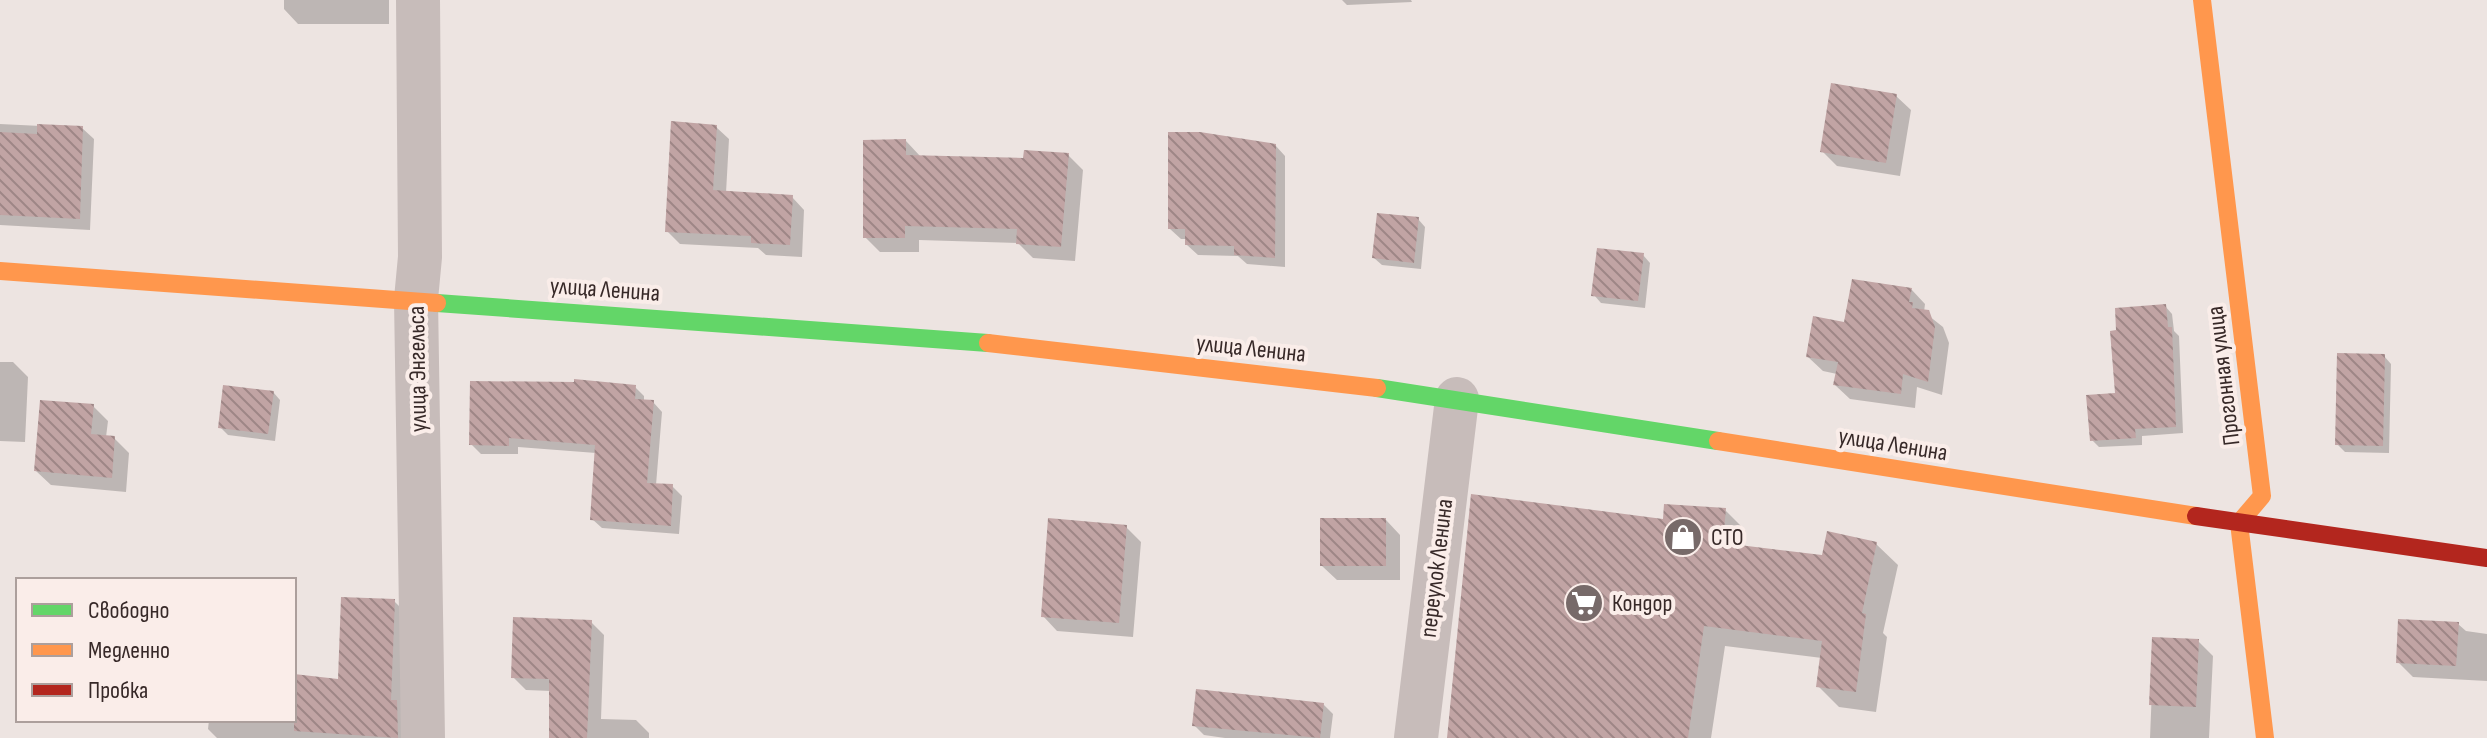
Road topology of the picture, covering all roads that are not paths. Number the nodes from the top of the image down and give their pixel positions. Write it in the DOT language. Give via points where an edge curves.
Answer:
graph roads {
  1 [pos="418,0"];
  2 [pos="2202,0"];
  3 [pos="0,271"];
  4 [pos="416,299"];
  5 [pos="1457,399"];
  6 [pos="2239,523"];
  7 [pos="2487,558"];
  8 [pos="423,738"];
  9 [pos="1416,738"];
  10 [pos="2265,738"];
  1 -- 4 [label="street, улица Энгельса"];
  2 -- 6 [label="street, Прогонная улица" via="2262,496"];
  3 -- 4 [label="street, улица Ленина"];
  4 -- 5 [label="street, улица Ленина" via="1036,346"];
  4 -- 8 [label="street, улица Энгельса"];
  5 -- 6 [label="street, улица Ленина"];
  5 -- 9 [label="street, переулок Ленина"];
  6 -- 7 [label="street, улица Ленина"];
  6 -- 10 [label="street"];
}
